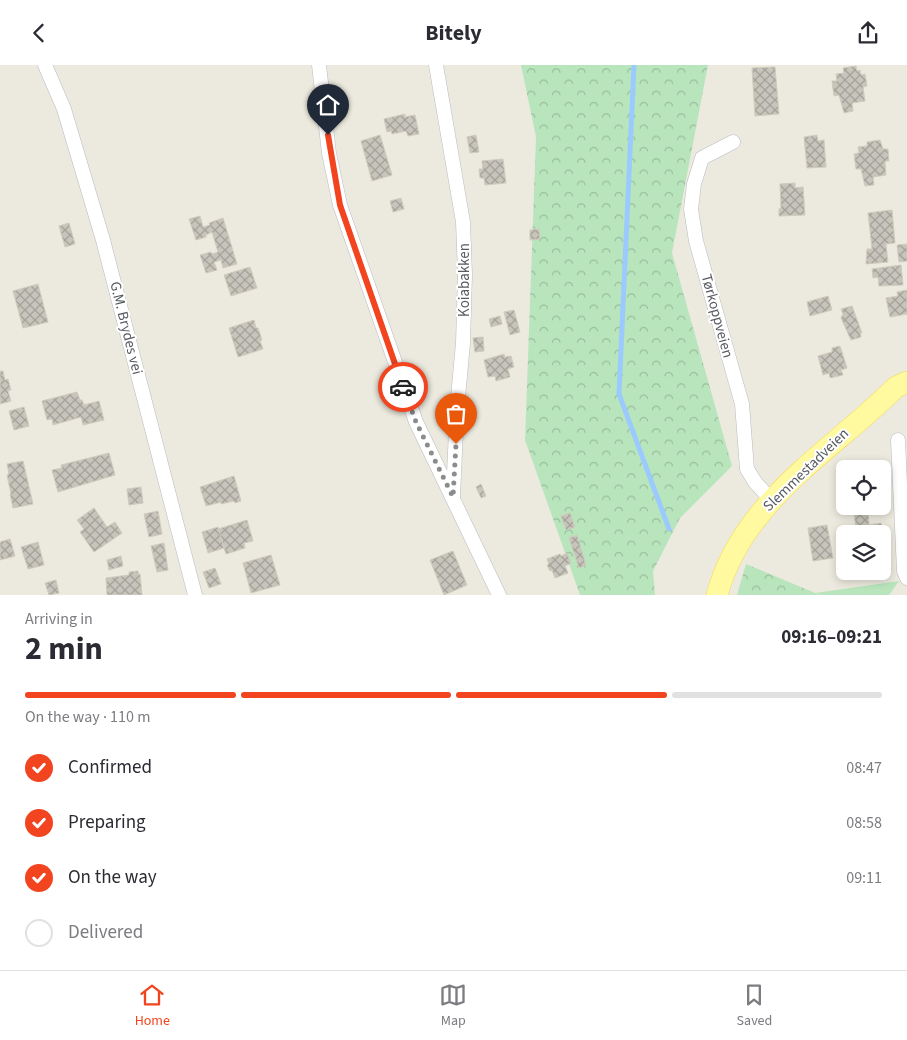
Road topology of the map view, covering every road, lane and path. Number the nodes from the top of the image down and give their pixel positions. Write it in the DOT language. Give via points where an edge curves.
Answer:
graph roads {
  1 [pos="45,65"];
  2 [pos="319,65"];
  3 [pos="436,65"];
  4 [pos="733,142"];
  5 [pos="904,381"];
  6 [pos="898,440"];
  7 [pos="453,497"];
  8 [pos="772,501"];
  9 [pos="907,578"];
  10 [pos="195,595"];
  11 [pos="498,595"];
  12 [pos="717,595"];
  1 -- 10 [label="street, G.M. Brydes vei" via="64,109 98,221"];
  2 -- 7 [label="street" via="340,205 416,422"];
  3 -- 7 [label="street, Koiabakken" via="463,222 466,274"];
  4 -- 8 [label="street, Tørkoppveien" via="702,158 691,209 696,241 742,404 746,469"];
  5 -- 8 [label="main road, Slemmestadveien"];
  6 -- 9 [label="street" via="904,571"];
  7 -- 11 [label="street"];
  8 -- 12 [label="main road, Slemmestadveien" via="737,547"];
}
